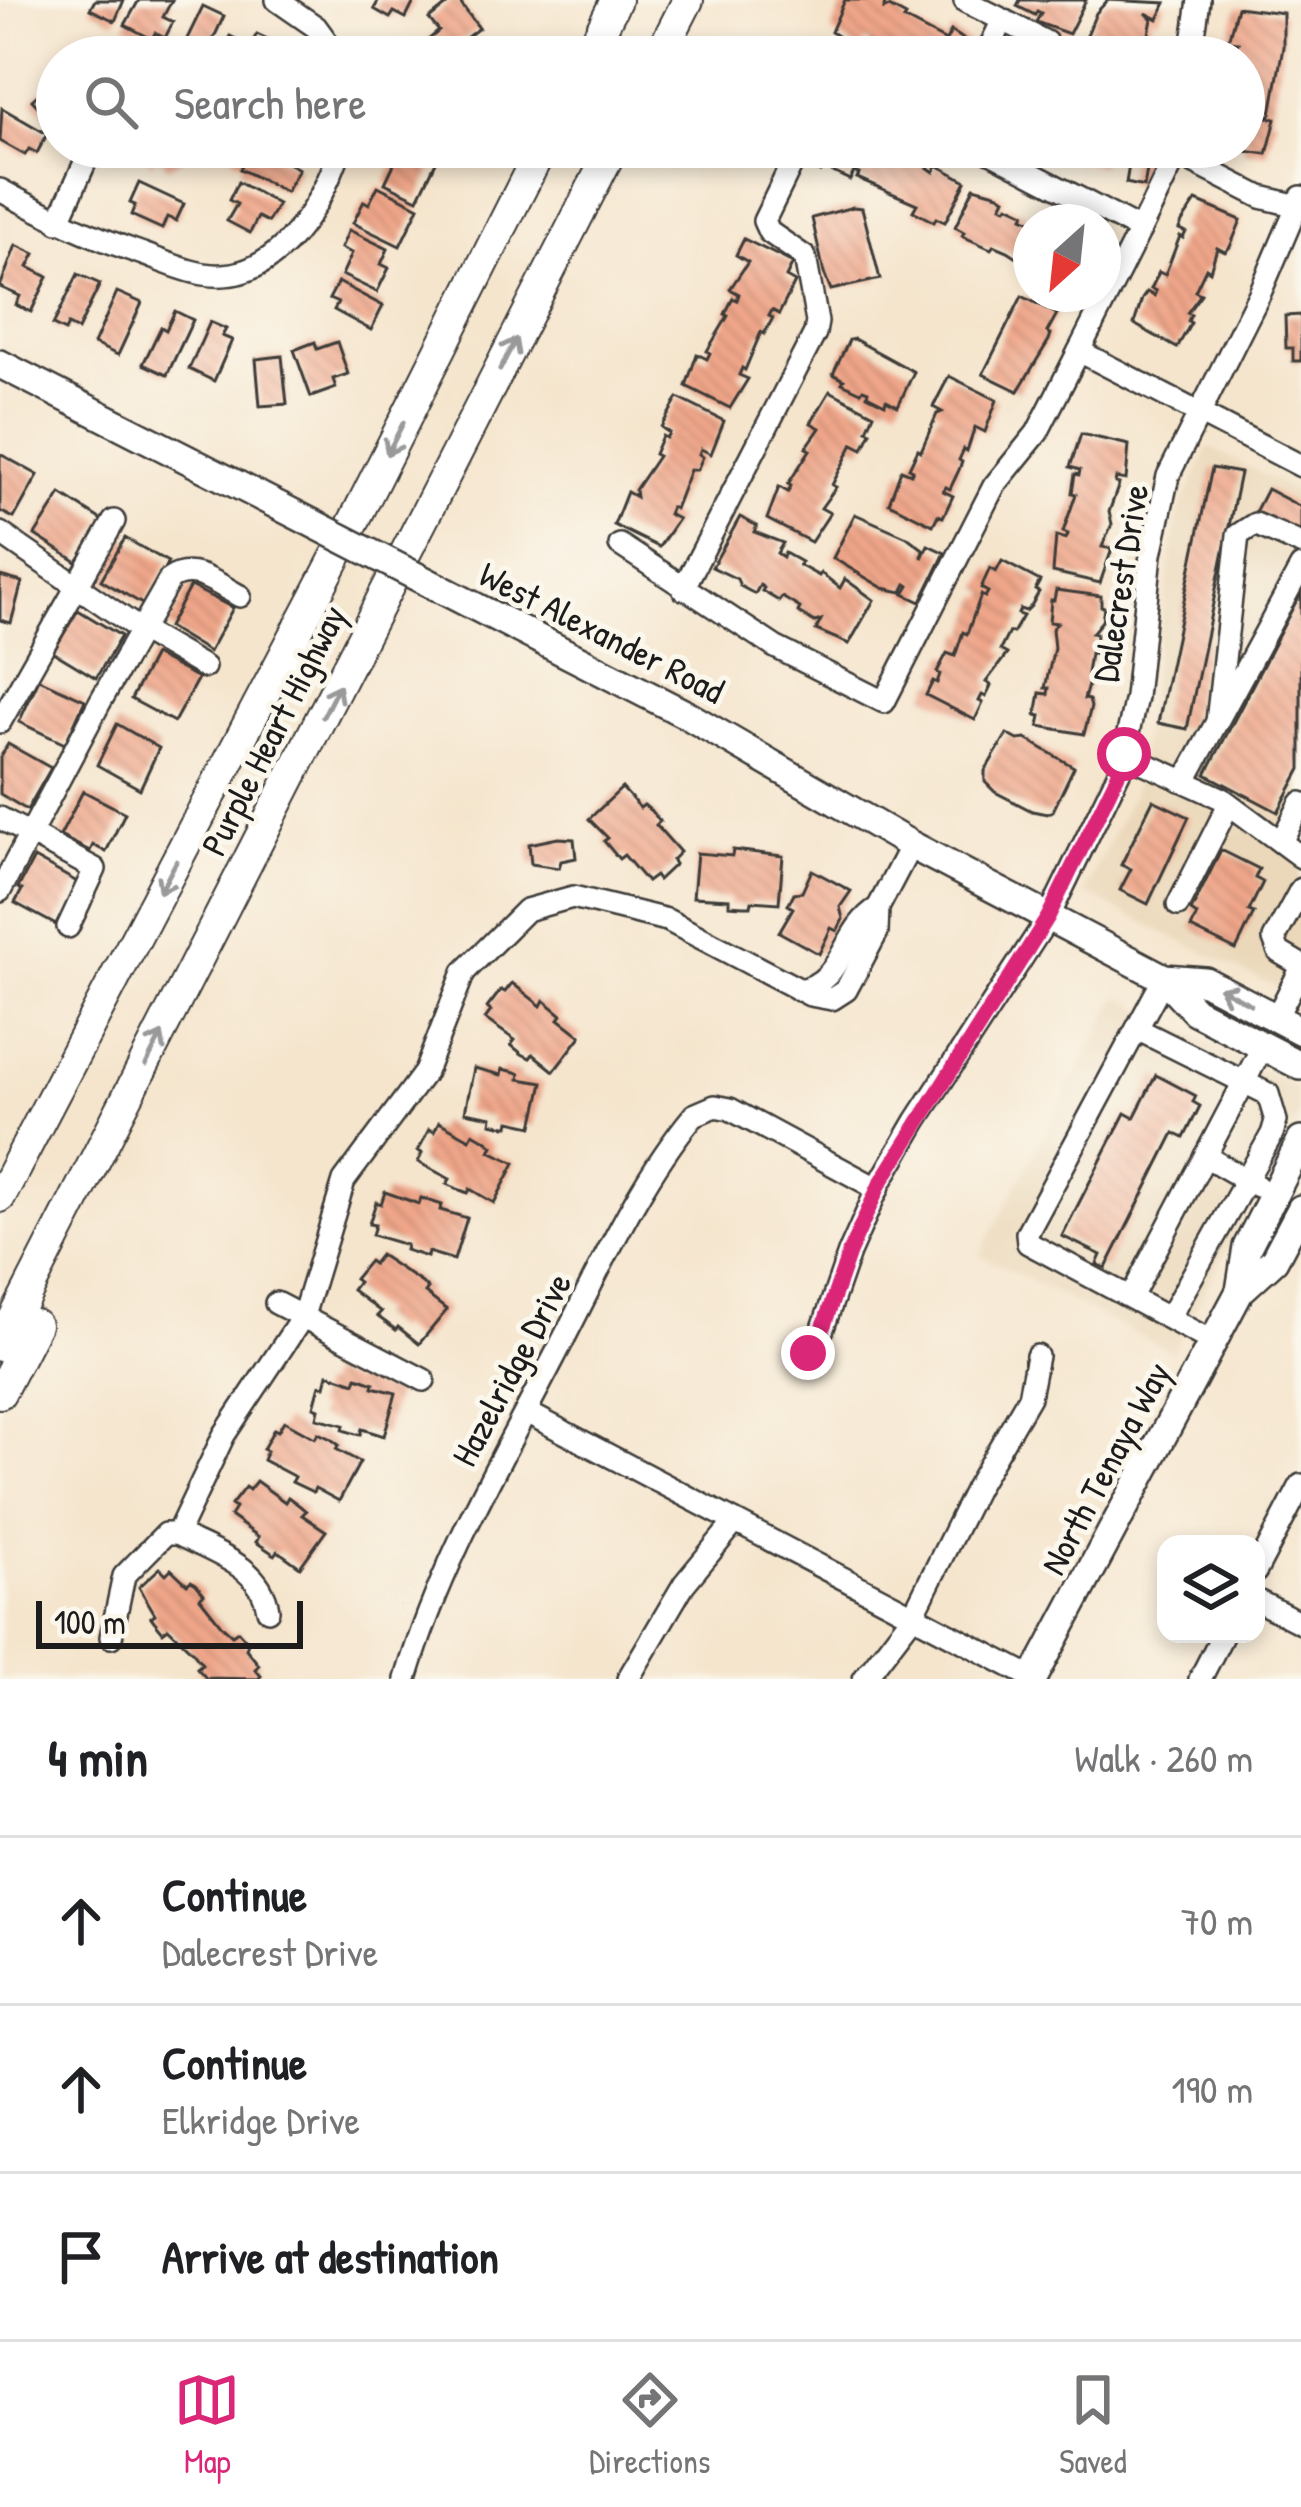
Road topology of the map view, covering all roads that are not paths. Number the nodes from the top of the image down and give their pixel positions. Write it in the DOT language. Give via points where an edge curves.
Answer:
graph roads {
  1 [pos="277,0"];
  2 [pos="616,0"];
  3 [pos="688,0"];
  4 [pos="965,1"];
  5 [pos="1194,2"];
  6 [pos="1003,20"];
  7 [pos="323,36"];
  8 [pos="598,36"];
  9 [pos="670,36"];
  10 [pos="995,36"];
  11 [pos="1034,36"];
  12 [pos="1192,36"];
  13 [pos="83,168"];
  14 [pos="331,168"];
  15 [pos="531,168"];
  16 [pos="603,168"];
  17 [pos="790,168"];
  18 [pos="1021,168"];
  19 [pos="1169,168"];
  20 [pos="1209,168"];
  21 [pos="0,190"];
  22 [pos="1300,201"];
  23 [pos="58,222"];
  24 [pos="1140,230"];
  25 [pos="1079,351"];
  26 [pos="0,364"];
  27 [pos="1199,414"];
  28 [pos="1301,466"];
  29 [pos="114,520"];
  30 [pos="0,533"];
  31 [pos="1301,544"];
  32 [pos="620,545"];
  33 [pos="1301,567"];
  34 [pos="76,584"];
  35 [pos="683,589"];
  36 [pos="241,596"];
  37 [pos="142,631"];
  38 [pos="204,667"];
  39 [pos="0,722"];
  40 [pos="1217,722"];
  41 [pos="1124,754"];
  42 [pos="1180,780"];
  43 [pos="1301,802"];
  44 [pos="1228,804"];
  45 [pos="0,818"];
  46 [pos="30,833"];
  47 [pos="1281,842"];
  48 [pos="911,845"];
  49 [pos="1301,857"];
  50 [pos="1301,889"];
  51 [pos="0,891"];
  52 [pos="1178,905"];
  53 [pos="1048,917"];
  54 [pos="68,927"];
  55 [pos="1301,967"];
  56 [pos="1164,978"];
  57 [pos="1289,1025"];
  58 [pos="1137,1029"];
  59 [pos="1263,1046"];
  60 [pos="1301,1066"];
  61 [pos="1244,1081"];
  62 [pos="1301,1141"];
  63 [pos="101,1153"];
  64 [pos="1205,1156"];
  65 [pos="1246,1180"];
  66 [pos="878,1189"];
  67 [pos="1274,1195"];
  68 [pos="0,1197"];
  69 [pos="1301,1209"];
  70 [pos="1240,1291"];
  71 [pos="1131,1297"];
  72 [pos="276,1303"];
  73 [pos="303,1316"];
  74 [pos="1170,1316"];
  75 [pos="1213,1342"];
  76 [pos="0,1346"];
  77 [pos="1037,1356"];
  78 [pos="800,1362"];
  79 [pos="424,1380"];
  80 [pos="0,1393"];
  81 [pos="526,1412"];
  82 [pos="1301,1485"];
  83 [pos="735,1522"];
  84 [pos="177,1534"];
  85 [pos="1265,1554"];
  86 [pos="1265,1605"];
  87 [pos="268,1610"];
  88 [pos="913,1615"];
  89 [pos="1301,1623"];
  90 [pos="111,1636"];
  91 [pos="1218,1643"];
  92 [pos="406,1679"];
  93 [pos="628,1679"];
  94 [pos="864,1679"];
  95 [pos="1034,1679"];
  96 [pos="1200,1679"];
  1 -- 7 [label="street"];
  2 -- 8 [label="highway"];
  3 -- 9 [label="highway"];
  4 -- 6 [label="street"];
  5 -- 12 [label="street"];
  6 -- 10 [label="street"];
  6 -- 11 [label="street"];
  13 -- 23 [label="street"];
  14 -- 23 [label="street" via="284,248 227,274 204,274"];
  15 -- 68 [label="highway, Purple Heart Highway, one-way"];
  63 -- 16 [label="highway, Purple Heart Highway, one-way"];
  17 -- 35 [label="street" via="764,221 805,257 815,334"];
  18 -- 24 [label="street"];
  19 -- 24 [label="street"];
  20 -- 22 [label="street" via="1261,197"];
  21 -- 23 [label="street"];
  22 -- 27 [label="street, Dalecrest Drive"];
  24 -- 25 [label="street"];
  25 -- 27 [label="street"];
  25 -- 35 [label="street" via="1037,433 994,486 884,702"];
  26 -- 48 [label="main road, West Alexander Road, bridge" via="687,716"];
  27 -- 28 [label="street"];
  27 -- 41 [label="street, Dalecrest Drive" via="1168,476"];
  29 -- 34 [label="street"];
  30 -- 34 [label="street"];
  31 -- 40 [label="street" via="1255,524 1238,535"];
  32 -- 35 [label="street"];
  33 -- 40 [label="street"];
  34 -- 37 [label="street"];
  34 -- 39 [label="street"];
  36 -- 37 [label="street" via="182,572 170,579"];
  37 -- 38 [label="street"];
  37 -- 46 [label="street"];
  40 -- 42 [label="street"];
  41 -- 42 [label="street"];
  41 -- 53 [label="street, Dalecrest Drive"];
  42 -- 44 [label="street"];
  43 -- 47 [label="street"];
  44 -- 47 [label="street"];
  44 -- 52 [label="street"];
  45 -- 46 [label="street"];
  46 -- 51 [label="street"];
  46 -- 54 [label="street" via="95,869"];
  47 -- 49 [label="street"];
  48 -- 53 [label="main road, West Alexander Road"];
  48 -- 73 [label="street" via="878,908 877,932 851,959 846,990 832,999 817,999 667,920 573,897 531,907 464,972 424,1072 344,1181"];
  50 -- 55 [label="street" via="1274,939"];
  53 -- 56 [label="main road, West Alexander Road"];
  53 -- 66 [label="street, Dalecrest Drive"];
  55 -- 57 [label="street"];
  57 -- 56 [label="main road, West Alexander Road, one-way" via="1205,981"];
  56 -- 58 [label="street"];
  56 -- 59 [label="main road, West Alexander Road" via="1195,1011"];
  58 -- 61 [label="street"];
  58 -- 71 [label="street" via="1027,1234 1032,1248"];
  59 -- 60 [label="main road, West Alexander Road"];
  59 -- 61 [label="street"];
  61 -- 64 [label="street"];
  61 -- 65 [label="street" via="1268,1094 1276,1121"];
  62 -- 67 [label="main road, North Tenaya Way"];
  63 -- 76 [label="highway, Purple Heart Highway"];
  63 -- 80 [label="highway" via="84,1230"];
  64 -- 65 [label="street"];
  64 -- 71 [label="street"];
  65 -- 67 [label="street"];
  65 -- 74 [label="street"];
  66 -- 78 [label="street, Dalecrest Drive" via="822,1331"];
  66 -- 81 [label="street, Hazelridge Drive" via="730,1109 707,1108 689,1120 642,1194"];
  67 -- 70 [label="main road, North Tenaya Way" via="1247,1247"];
  69 -- 70 [label="main road, North Tenaya Way" via="1274,1260"];
  70 -- 75 [label="main road, North Tenaya Way"];
  71 -- 74 [label="street"];
  72 -- 73 [label="street"];
  73 -- 79 [label="street"];
  73 -- 84 [label="street" via="224,1435"];
  74 -- 75 [label="street"];
  75 -- 95 [label="main road, North Tenaya Way"];
  77 -- 88 [label="street" via="1029,1397"];
  81 -- 83 [label="street"];
  81 -- 92 [label="street, Hazelridge Drive" via="448,1561"];
  82 -- 85 [label="street"];
  83 -- 88 [label="street"];
  83 -- 93 [label="street" via="684,1584"];
  84 -- 87 [label="street" via="248,1571"];
  84 -- 90 [label="street" via="165,1534 127,1572"];
  86 -- 89 [label="street"];
  88 -- 94 [label="street"];
  88 -- 95 [label="street"];
  91 -- 96 [label="street"];
}
